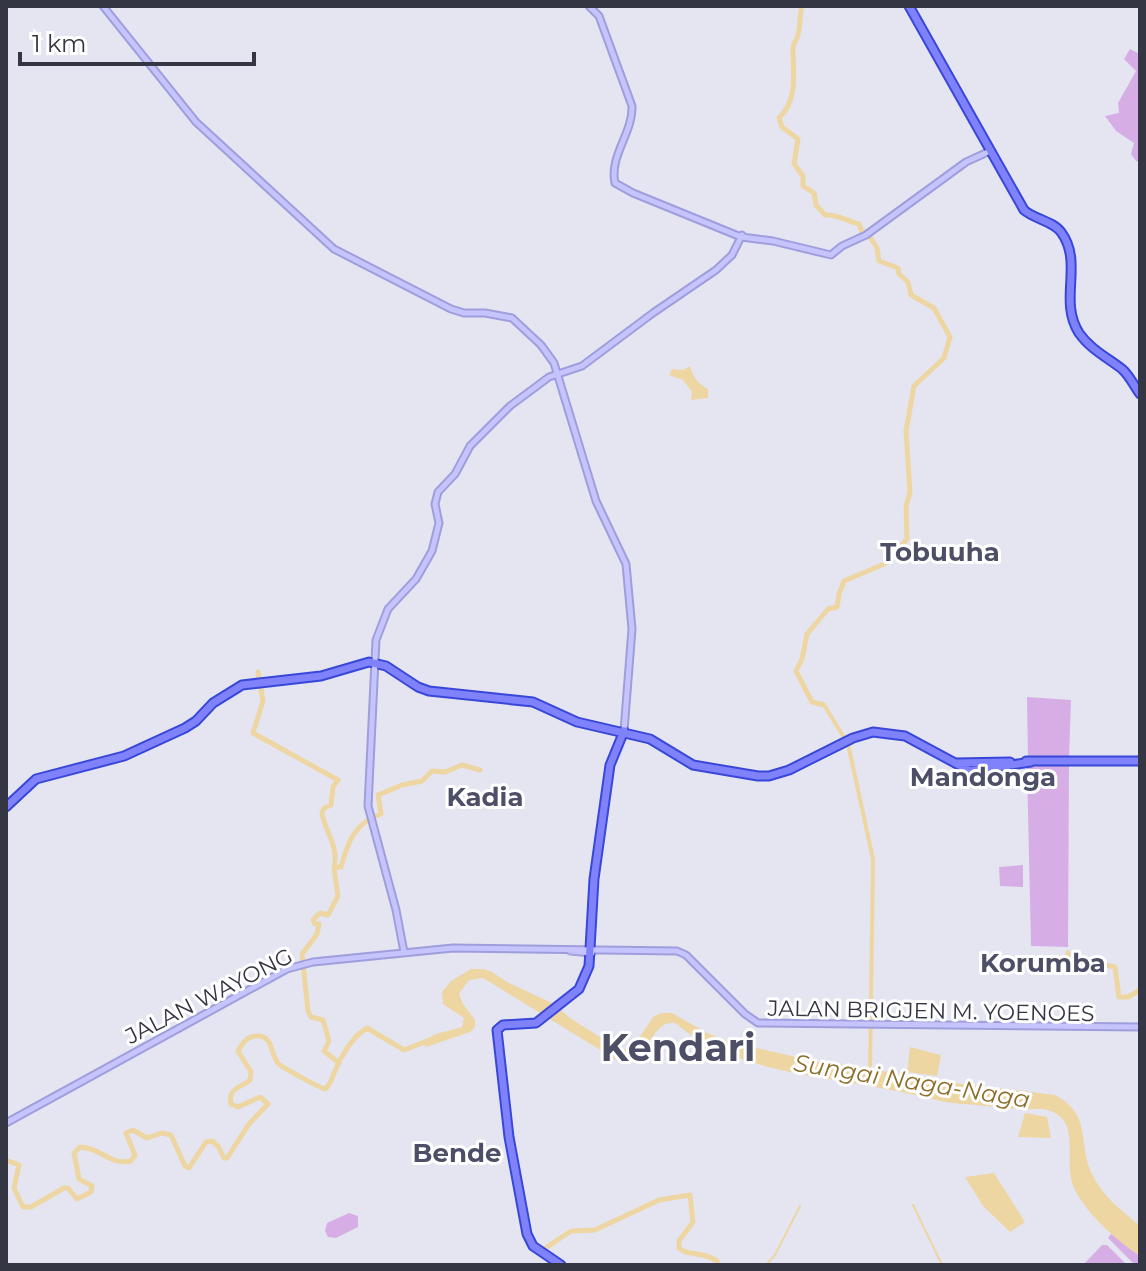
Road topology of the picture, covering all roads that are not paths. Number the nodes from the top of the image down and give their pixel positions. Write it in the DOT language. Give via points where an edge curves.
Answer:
graph roads {
  1 [pos="103,6"];
  2 [pos="591,6"];
  3 [pos="909,6"];
  4 [pos="990,151"];
  5 [pos="744,237"];
  6 [pos="557,375"];
  7 [pos="1140,394"];
  8 [pos="377,664"];
  9 [pos="623,731"];
  10 [pos="1140,761"];
  11 [pos="6,809"];
  12 [pos="405,951"];
  13 [pos="588,951"];
  14 [pos="371,957"];
  15 [pos="1140,1028"];
  16 [pos="6,1124"];
  17 [pos="559,1265"];
  1 -- 6 [label="main road" via="196,122 342,256 451,309 512,318 541,345"];
  2 -- 5 [label="main road" via="601,15 635,106 615,176 620,185"];
  3 -- 4 [label="highway"];
  4 -- 5 [label="main road" via="831,255"];
  4 -- 7 [label="highway" via="1024,210 1063,235 1073,262 1069,304 1078,331 1125,372"];
  5 -- 6 [label="main road" via="719,271 582,366"];
  6 -- 8 [label="main road" via="520,399 470,446 438,492 439,523 432,551 416,579 388,609 379,628"];
  6 -- 9 [label="main road" via="596,501 627,567 632,629"];
  8 -- 9 [label="highway" via="420,689 533,702 577,723"];
  8 -- 11 [label="highway" via="308,681 237,689 188,729 124,757 30,782"];
  8 -- 12 [label="main road" via="371,818 392,883"];
  9 -- 10 [label="highway" via="660,744 693,765 763,777 873,732 899,734 980,772 1033,762"];
  9 -- 13 [label="highway" via="609,772"];
  12 -- 13 [label="main road, JALAN WAYONG"];
  12 -- 14 [label="main road, JALAN WAYONG"];
  13 -- 14 [label="main road, JALAN WAYONG" via="477,950"];
  13 -- 15 [label="main road, JALAN BRIGJEN M. YOENOES" via="654,950 681,956 760,1026"];
  13 -- 17 [label="highway" via="581,987 543,1018 495,1028 522,1216 532,1244"];
  14 -- 16 [label="main road, JALAN WAYONG" via="303,966 219,1006"];
}
